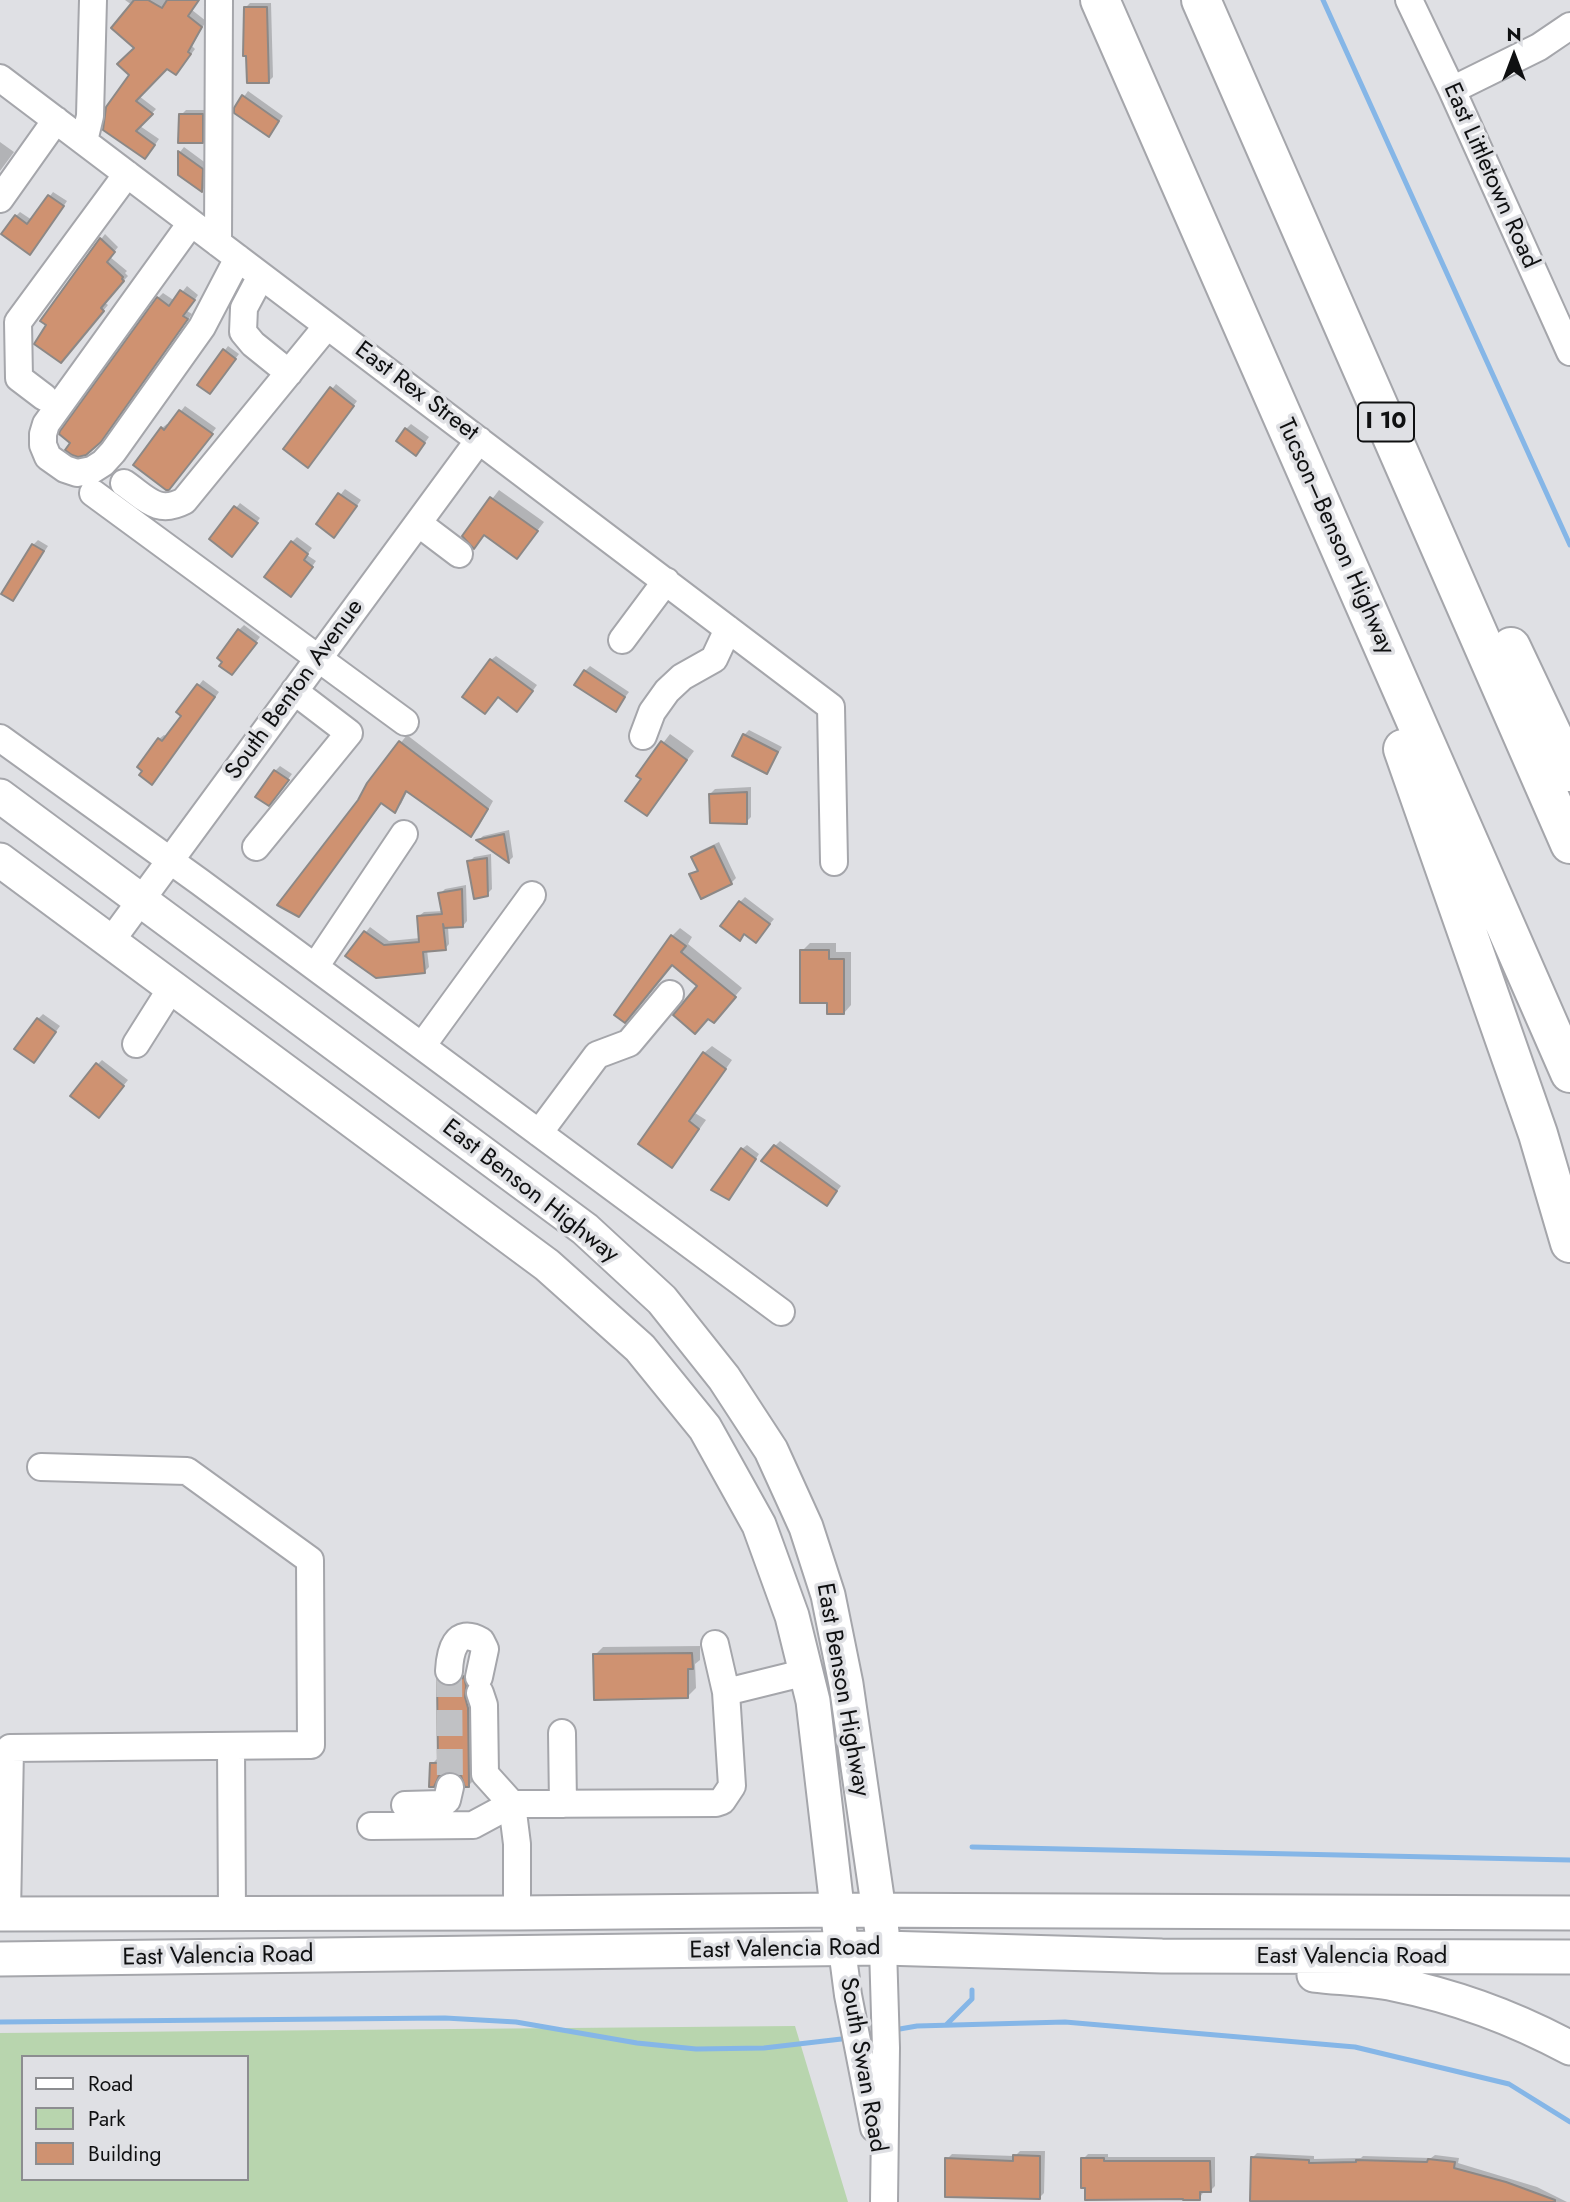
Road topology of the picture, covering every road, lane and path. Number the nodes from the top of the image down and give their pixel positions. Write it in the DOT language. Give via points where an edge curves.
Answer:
graph roads {
  1 [pos="93,0"];
  2 [pos="219,0"];
  3 [pos="1100,0"];
  4 [pos="1203,0"];
  5 [pos="1409,0"];
  6 [pos="1570,26"];
  7 [pos="0,78"];
  8 [pos="1452,90"];
  9 [pos="56,120"];
  10 [pos="84,141"];
  11 [pos="127,174"];
  12 [pos="0,199"];
  13 [pos="191,223"];
  14 [pos="228,251"];
  15 [pos="261,276"];
  16 [pos="327,326"];
  17 [pos="1570,352"];
  18 [pos="289,373"];
  19 [pos="44,397"];
  20 [pos="479,440"];
  21 [pos="1296,447"];
  22 [pos="124,483"];
  23 [pos="93,493"];
  24 [pos="418,523"];
  25 [pos="459,554"];
  26 [pos="666,581"];
  27 [pos="728,629"];
  28 [pos="622,640"];
  29 [pos="318,658"];
  30 [pos="294,691"];
  31 [pos="405,722"];
  32 [pos="643,736"];
  33 [pos="0,738"];
  34 [pos="1570,772"];
  35 [pos="0,796"];
  36 [pos="404,834"];
  37 [pos="1570,845"];
  38 [pos="256,847"];
  39 [pos="0,860"];
  40 [pos="169,861"];
  41 [pos="834,862"];
  42 [pos="532,895"];
  43 [pos="140,901"];
  44 [pos="111,941"];
  45 [pos="315,967"];
  46 [pos="172,987"];
  47 [pos="670,994"];
  48 [pos="136,1044"];
  49 [pos="422,1046"];
  50 [pos="1570,1073"];
  51 [pos="539,1133"];
  52 [pos="1570,1243"];
  53 [pos="781,1312"];
  54 [pos="41,1467"];
  55 [pos="715,1644"];
  56 [pos="449,1671"];
  57 [pos="807,1672"];
  58 [pos="726,1692"];
  59 [pos="562,1733"];
  60 [pos="231,1746"];
  61 [pos="450,1787"];
  62 [pos="512,1804"];
  63 [pos="563,1804"];
  64 [pos="405,1805"];
  65 [pos="371,1826"];
  66 [pos="838,1910"];
  67 [pos="880,1910"];
  68 [pos="232,1913"];
  69 [pos="517,1913"];
  70 [pos="1570,1913"];
  71 [pos="4,1914"];
  72 [pos="883,1948"];
  73 [pos="842,1949"];
  74 [pos="1162,1956"];
  75 [pos="1570,1957"];
  76 [pos="0,1959"];
  77 [pos="1570,2048"];
  78 [pos="884,2192"];
  1 -- 10 [label="street" via="90,116"];
  2 -- 14 [label="street"];
  3 -- 21 [label="highway, Tucson–Benson Highway"];
  4 -- 34 [label="highway"];
  4 -- 37 [label="highway, I 10"];
  5 -- 8 [label="street, East Littletown Road"];
  6 -- 8 [label="street" via="1539,47"];
  7 -- 9 [label="street, East Rex Street"];
  8 -- 17 [label="street, East Littletown Road"];
  9 -- 10 [label="street, East Rex Street"];
  9 -- 12 [label="street"];
  10 -- 11 [label="street, East Rex Street"];
  11 -- 13 [label="street, East Rex Street"];
  11 -- 19 [label="street" via="18,322 19,378"];
  13 -- 14 [label="street, East Rex Street"];
  13 -- 14 [label="street" via="46,424 43,445 48,457 77,473 92,470 113,453 202,327"];
  14 -- 15 [label="street, East Rex Street"];
  15 -- 16 [label="street, East Rex Street"];
  15 -- 18 [label="street" via="244,308 243,332"];
  16 -- 18 [label="street"];
  16 -- 20 [label="street, East Rex Street"];
  18 -- 22 [label="street" via="184,501 159,508"];
  20 -- 24 [label="street, South Benton Avenue"];
  20 -- 26 [label="street, East Rex Street"];
  21 -- 50 [label="highway, Tucson–Benson Highway"];
  21 -- 52 [label="highway" via="1534,1123"];
  23 -- 29 [label="street"];
  24 -- 25 [label="street"];
  24 -- 29 [label="street, South Benton Avenue"];
  26 -- 27 [label="street, East Rex Street"];
  26 -- 28 [label="street"];
  27 -- 32 [label="street" via="714,659 667,691"];
  27 -- 41 [label="street, East Rex Street" via="831,707"];
  29 -- 30 [label="street, South Benton Avenue"];
  29 -- 31 [label="street"];
  30 -- 38 [label="street" via="349,733"];
  30 -- 40 [label="street, South Benton Avenue"];
  33 -- 40 [label="street, East Benson Highway"];
  35 -- 43 [label="main road, East Benson Highway"];
  36 -- 45 [label="street"];
  39 -- 44 [label="main road, East Benson Highway"];
  40 -- 43 [label="street, South Benton Avenue"];
  40 -- 45 [label="street, East Benson Highway"];
  42 -- 49 [label="street"];
  43 -- 44 [label="street, South Benton Avenue"];
  43 -- 67 [label="main road, East Benson Highway" via="585,1229 662,1300 724,1378 771,1450 806,1527 828,1595"];
  44 -- 46 [label="main road, East Benson Highway"];
  45 -- 49 [label="street, East Benson Highway"];
  46 -- 48 [label="street"];
  46 -- 57 [label="main road, East Benson Highway" via="547,1265 640,1348 705,1427 759,1525"];
  47 -- 51 [label="street" via="629,1043 597,1055"];
  49 -- 51 [label="street, East Benson Highway"];
  51 -- 53 [label="street, East Benson Highway"];
  54 -- 60 [label="street" via="187,1471 310,1560 311,1745"];
  55 -- 58 [label="street"];
  56 -- 62 [label="street" via="450,1651 460,1639 477,1638 484,1644 485,1774"];
  57 -- 58 [label="street"];
  57 -- 66 [label="main road, East Benson Highway"];
  58 -- 63 [label="street" via="732,1786 722,1801"];
  59 -- 63 [label="street"];
  60 -- 68 [label="street"];
  60 -- 71 [label="street" via="10,1748"];
  61 -- 64 [label="street" via="442,1804"];
  62 -- 63 [label="street"];
  62 -- 65 [label="street" via="473,1825"];
  62 -- 69 [label="street"];
  66 -- 67 [label="main road, East Valencia Road"];
  66 -- 69 [label="main road, East Valencia Road"];
  66 -- 73 [label="main road, East Benson Highway"];
  67 -- 70 [label="main road, East Valencia Road"];
  67 -- 72 [label="main road, East Benson Highway"];
  68 -- 69 [label="main road, East Valencia Road"];
  68 -- 71 [label="main road, East Valencia Road"];
  72 -- 73 [label="main road, East Valencia Road"];
  72 -- 74 [label="main road, East Valencia Road"];
  72 -- 78 [label="street, South Swan Road"];
  73 -- 76 [label="main road, East Valencia Road"];
  73 -- 78 [label="street, South Swan Road"];
  74 -- 75 [label="main road, East Valencia Road"];
  74 -- 77 [label="main road" via="1394,1984 1468,2004"];
}
